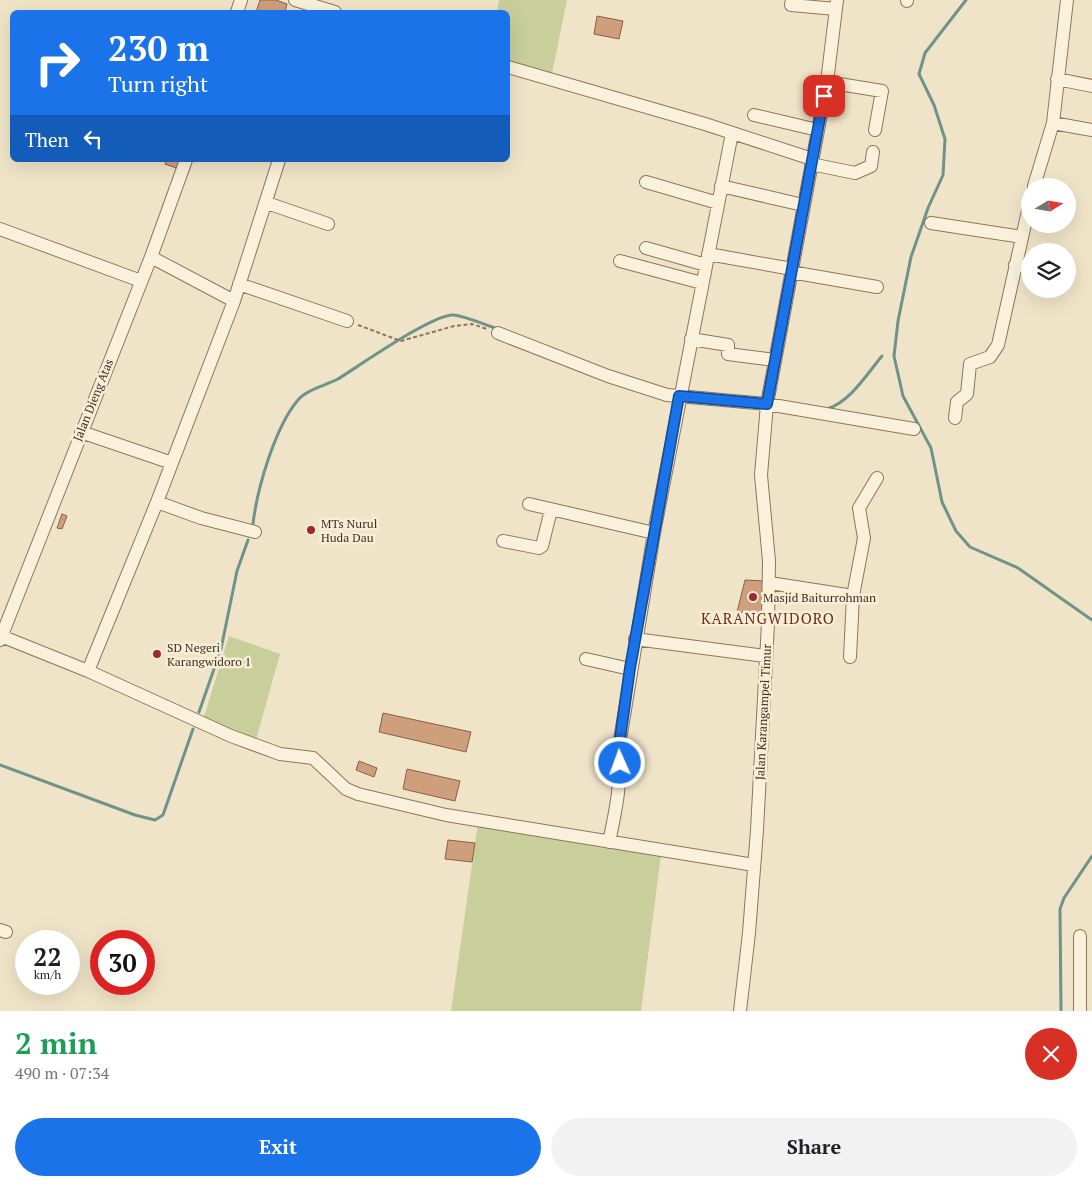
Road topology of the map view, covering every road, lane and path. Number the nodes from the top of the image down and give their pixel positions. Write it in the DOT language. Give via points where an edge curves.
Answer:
graph roads {
  1 [pos="295,0"];
  2 [pos="792,0"];
  3 [pos="1067,0"];
  4 [pos="836,5"];
  5 [pos="323,10"];
  6 [pos="510,68"];
  7 [pos="1057,79"];
  8 [pos="827,82"];
  9 [pos="1092,86"];
  10 [pos="754,116"];
  11 [pos="1053,123"];
  12 [pos="818,130"];
  13 [pos="875,130"];
  14 [pos="1092,130"];
  15 [pos="732,133"];
  16 [pos="872,152"];
  17 [pos="185,162"];
  18 [pos="278,162"];
  19 [pos="812,162"];
  20 [pos="1036,178"];
  21 [pos="646,182"];
  22 [pos="721,186"];
  23 [pos="267,202"];
  24 [pos="718,203"];
  25 [pos="803,204"];
  26 [pos="931,223"];
  27 [pos="328,224"];
  28 [pos="0,229"];
  29 [pos="1023,233"];
  30 [pos="1022,237"];
  31 [pos="646,248"];
  32 [pos="151,257"];
  33 [pos="707,260"];
  34 [pos="620,261"];
  35 [pos="1016,265"];
  36 [pos="1021,266"];
  37 [pos="792,271"];
  38 [pos="141,281"];
  39 [pos="702,283"];
  40 [pos="239,284"];
  41 [pos="877,287"];
  42 [pos="234,301"];
  43 [pos="347,321"];
  44 [pos="498,333"];
  45 [pos="690,339"];
  46 [pos="775,360"];
  47 [pos="679,396"];
  48 [pos="767,404"];
  49 [pos="955,418"];
  50 [pos="914,429"];
  51 [pos="81,432"];
  52 [pos="172,462"];
  53 [pos="877,478"];
  54 [pos="157,502"];
  55 [pos="529,504"];
  56 [pos="551,510"];
  57 [pos="256,532"];
  58 [pos="654,533"];
  59 [pos="503,541"];
  60 [pos="770,583"];
  61 [pos="853,596"];
  62 [pos="1,638"];
  63 [pos="635,639"];
  64 [pos="765,656"];
  65 [pos="850,657"];
  66 [pos="586,659"];
  67 [pos="630,668"];
  68 [pos="88,671"];
  69 [pos="609,842"];
  70 [pos="754,865"];
  71 [pos="1080,936"];
  72 [pos="1086,962"];
  73 [pos="740,1011"];
  74 [pos="1080,1011"];
  1 -- 5 [label="street"];
  2 -- 4 [label="street" via="791,4"];
  3 -- 7 [label="street"];
  4 -- 8 [label="street, Jalan Karangampel Timur"];
  6 -- 15 [label="street"];
  7 -- 9 [label="street"];
  7 -- 11 [label="street"];
  8 -- 12 [label="street, Jalan Karangampel Timur"];
  8 -- 13 [label="street" via="882,92"];
  10 -- 12 [label="street"];
  11 -- 14 [label="street"];
  11 -- 20 [label="street"];
  12 -- 19 [label="street, Jalan Karangampel Timur"];
  15 -- 19 [label="street"];
  15 -- 22 [label="street"];
  16 -- 19 [label="street" via="870,166 855,173"];
  17 -- 32 [label="street, Jalan Dieng Atas"];
  18 -- 23 [label="street"];
  19 -- 25 [label="street, Jalan Karangampel Timur"];
  21 -- 24 [label="street"];
  22 -- 24 [label="street"];
  22 -- 25 [label="street"];
  23 -- 27 [label="street"];
  23 -- 40 [label="street"];
  24 -- 33 [label="street"];
  25 -- 37 [label="street, Jalan Karangampel Timur"];
  26 -- 30 [label="street"];
  28 -- 38 [label="street"];
  29 -- 30 [label="street"];
  30 -- 35 [label="street"];
  31 -- 33 [label="street"];
  32 -- 38 [label="street, Jalan Dieng Atas"];
  32 -- 42 [label="street"];
  33 -- 37 [label="street"];
  33 -- 39 [label="street"];
  34 -- 39 [label="street"];
  35 -- 36 [label="street"];
  35 -- 49 [label="street" via="996,350 990,358 970,364 966,394 957,402"];
  37 -- 41 [label="street"];
  37 -- 46 [label="street, Jalan Karangampel Timur"];
  38 -- 51 [label="street, Jalan Dieng Atas"];
  39 -- 45 [label="street"];
  40 -- 42 [label="street"];
  40 -- 43 [label="street"];
  42 -- 52 [label="street"];
  43 -- 44 [label="path" via="401,341 472,324"];
  44 -- 47 [label="street" via="631,384"];
  45 -- 46 [label="street" via="728,345 728,354"];
  45 -- 47 [label="street"];
  46 -- 48 [label="street, Jalan Karangampel Timur"];
  47 -- 48 [label="street"];
  47 -- 58 [label="street"];
  48 -- 50 [label="street"];
  48 -- 60 [label="street, Jalan Karangampel Timur" via="761,475"];
  51 -- 52 [label="street"];
  51 -- 62 [label="street, Jalan Dieng Atas"];
  52 -- 54 [label="street"];
  53 -- 61 [label="street" via="859,508 864,538"];
  54 -- 57 [label="street" via="201,518"];
  54 -- 68 [label="street"];
  55 -- 56 [label="street"];
  56 -- 58 [label="street"];
  56 -- 59 [label="street" via="539,548"];
  58 -- 63 [label="street"];
  60 -- 61 [label="street"];
  60 -- 64 [label="street, Jalan Karangampel Timur"];
  61 -- 65 [label="street"];
  62 -- 68 [label="street"];
  63 -- 64 [label="street"];
  63 -- 67 [label="street"];
  64 -- 70 [label="street, Jalan Karangampel Timur"];
  66 -- 67 [label="street"];
  67 -- 69 [label="street" via="619,746 619,794"];
  68 -- 69 [label="street" via="246,742 280,754 313,758 352,792 446,814"];
  69 -- 70 [label="street"];
  70 -- 73 [label="street, Jalan Karangampel Timur"];
  71 -- 72 [label="street"];
  72 -- 74 [label="street"];
}
